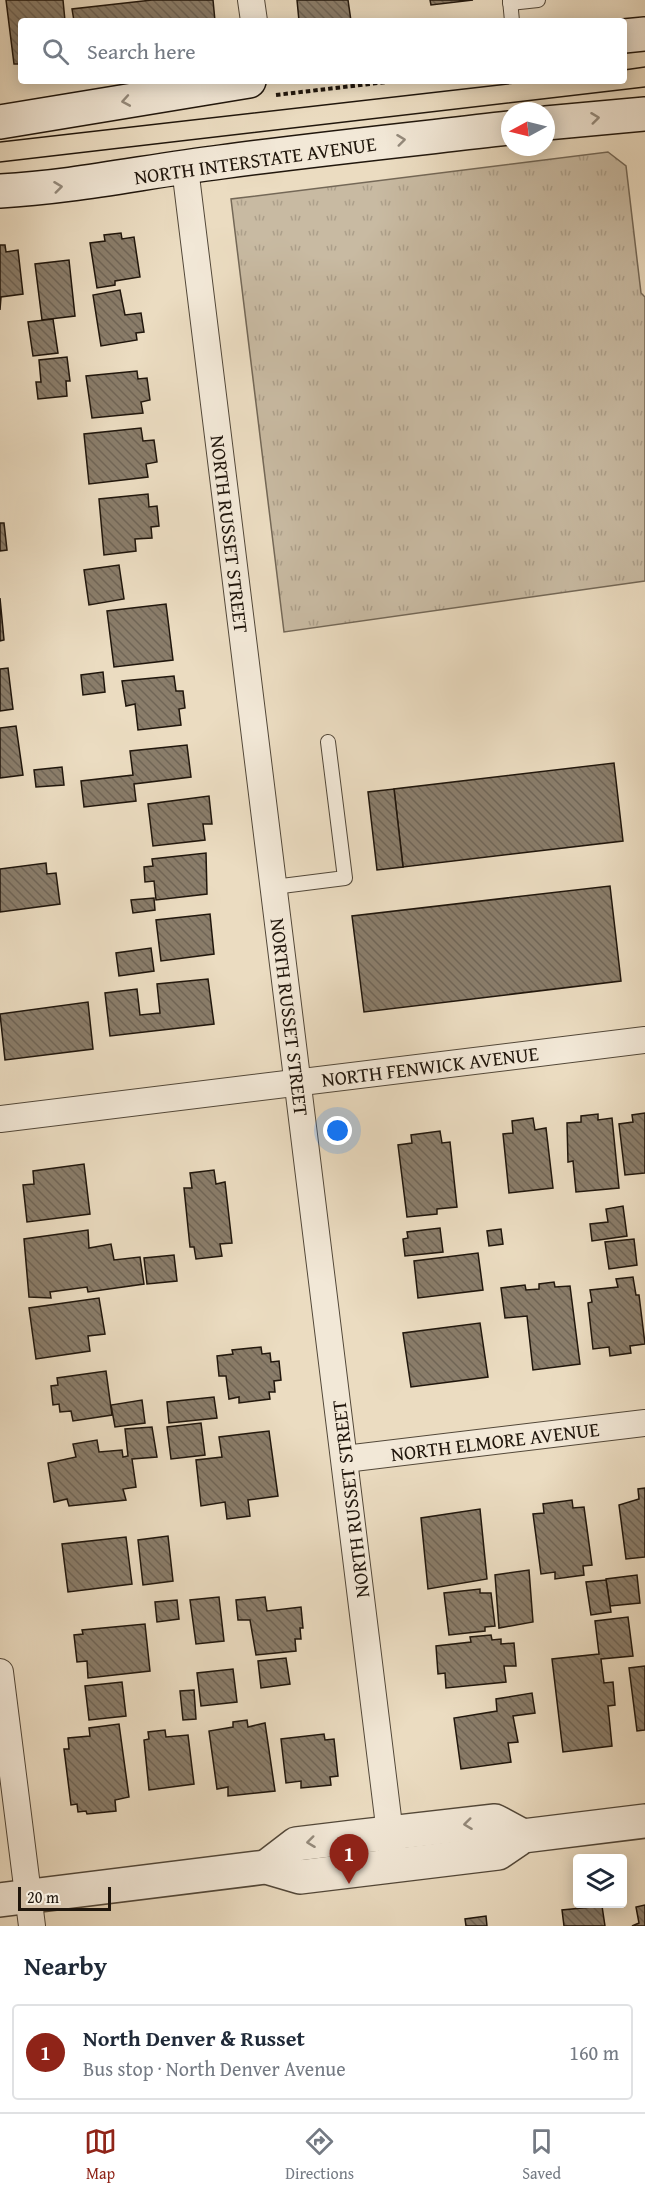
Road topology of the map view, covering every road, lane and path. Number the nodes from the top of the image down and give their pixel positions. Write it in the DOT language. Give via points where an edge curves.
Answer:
graph roads {
  1 [pos="251,0"];
  2 [pos="538,0"];
  3 [pos="510,2"];
  4 [pos="254,18"];
  5 [pos="512,18"];
  6 [pos="645,34"];
  7 [pos="627,36"];
  8 [pos="338,84"];
  9 [pos="262,88"];
  10 [pos="645,114"];
  11 [pos="0,122"];
  12 [pos="555,122"];
  13 [pos="501,129"];
  14 [pos="185,168"];
  15 [pos="0,191"];
  16 [pos="328,742"];
  17 [pos="274,887"];
  18 [pos="645,1040"];
  19 [pos="298,1082"];
  20 [pos="0,1119"];
  21 [pos="645,1423"];
  22 [pos="345,1459"];
  23 [pos="0,1672"];
  24 [pos="645,1821"];
  25 [pos="390,1833"];
  26 [pos="523,1836"];
  27 [pos="394,1865"];
  28 [pos="266,1867"];
  29 [pos="20,1907"];
  1 -- 4 [label="street"];
  2 -- 3 [label="lane"];
  3 -- 5 [label="lane"];
  6 -- 7 [label="street"];
  8 -- 9 [label="path"];
  9 -- 11 [label="street, one-way"];
  12 -- 10 [label="street, one-way"];
  14 -- 13 [label="street, NORTH INTERSTATE AVENUE, one-way"];
  15 -- 14 [label="street, NORTH INTERSTATE AVENUE, one-way"];
  14 -- 17 [label="street, NORTH RUSSET STREET"];
  16 -- 17 [label="lane" via="345,878"];
  17 -- 19 [label="street, NORTH RUSSET STREET"];
  18 -- 19 [label="street, NORTH FENWICK AVENUE"];
  19 -- 20 [label="street, NORTH FENWICK AVENUE"];
  19 -- 22 [label="street, NORTH RUSSET STREET"];
  21 -- 22 [label="street, NORTH ELMORE AVENUE"];
  22 -- 25 [label="street, NORTH RUSSET STREET"];
  23 -- 29 [label="street"];
  24 -- 26 [label="street"];
  26 -- 25 [label="street, one-way" via="495,1821"];
  25 -- 27 [label="street, NORTH RUSSET STREET"];
  25 -- 28 [label="street, one-way" via="296,1844"];
  26 -- 27 [label="street" via="498,1852"];
  27 -- 28 [label="street" via="300,1877"];
  28 -- 29 [label="street"];
}
